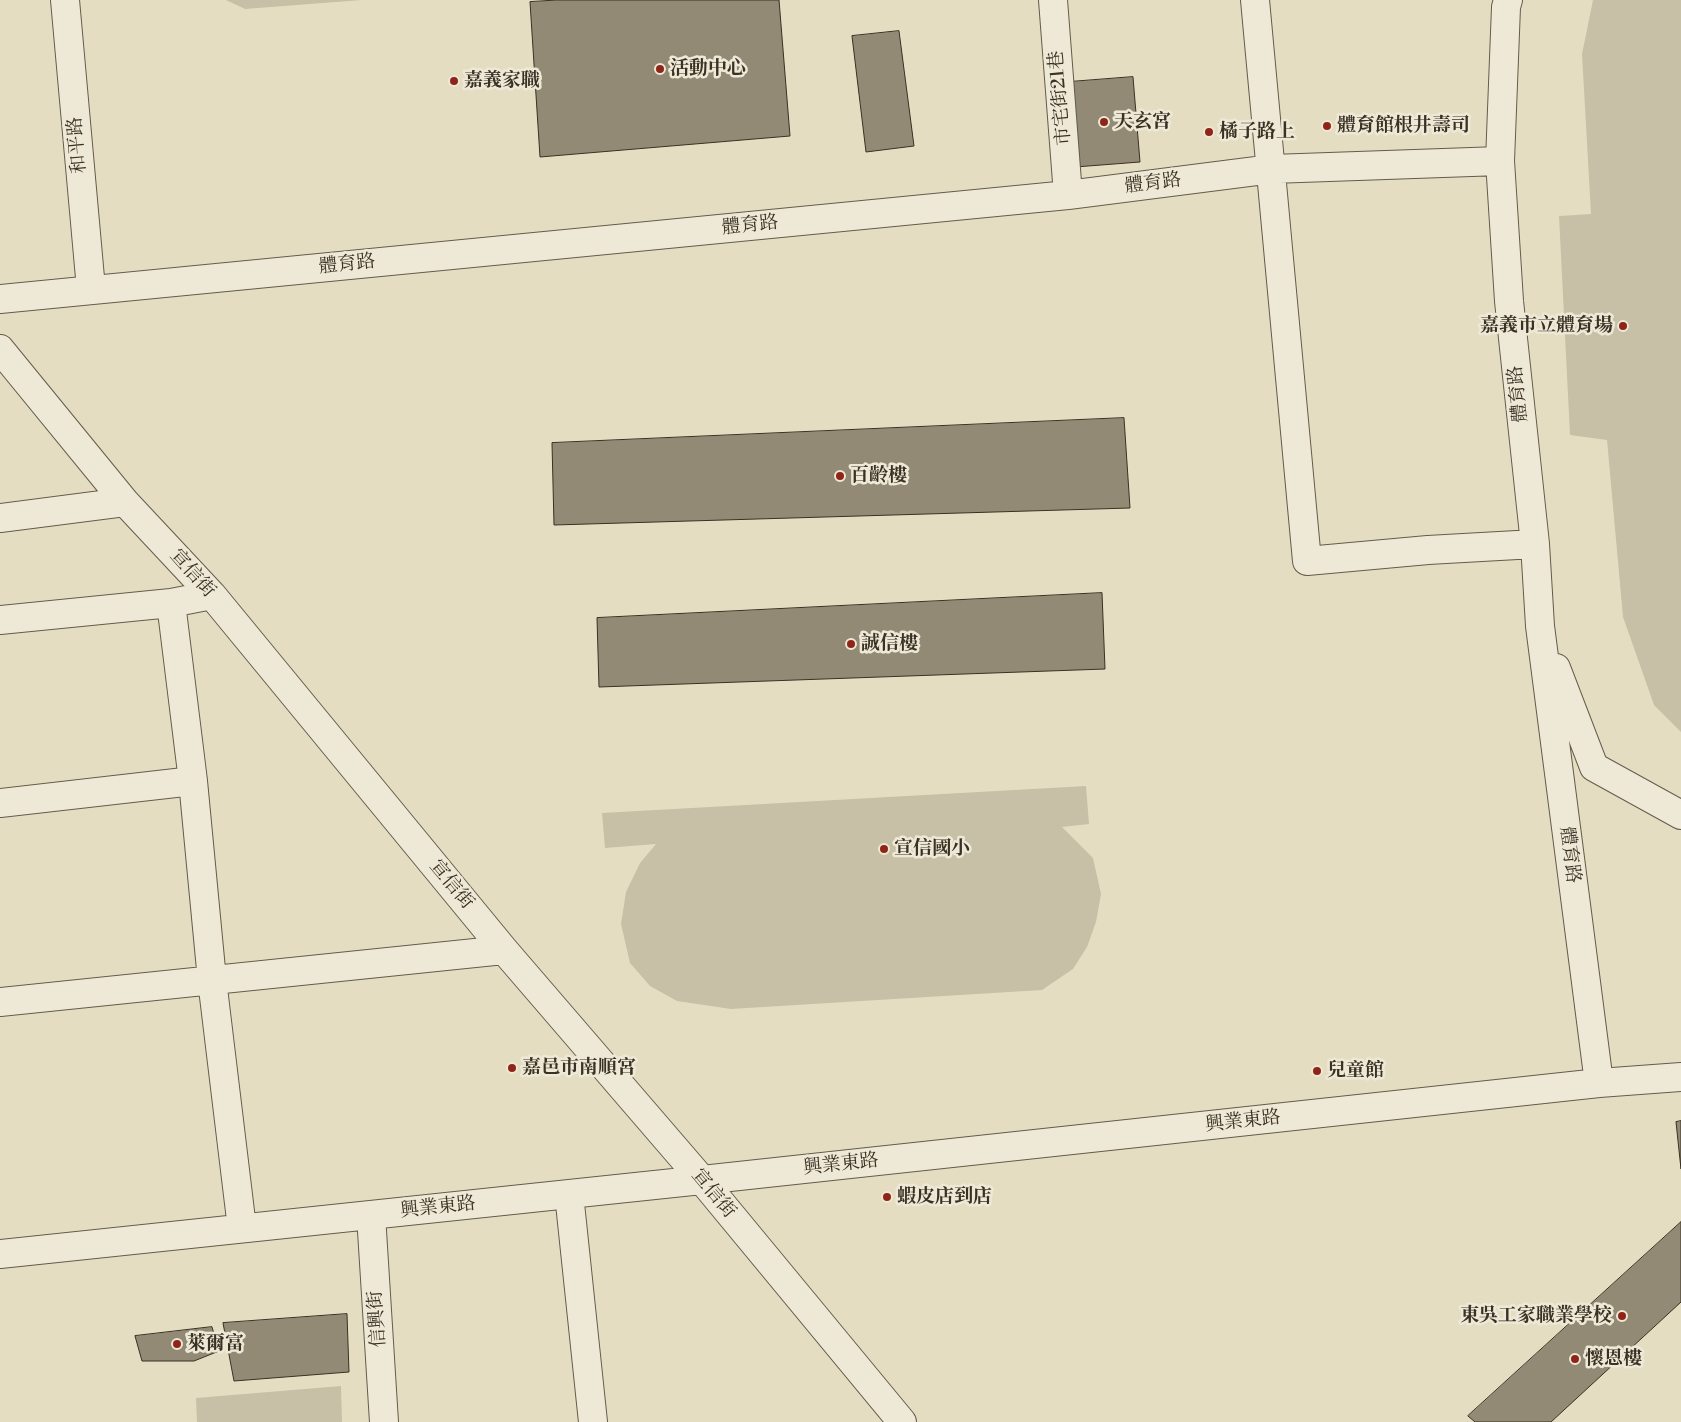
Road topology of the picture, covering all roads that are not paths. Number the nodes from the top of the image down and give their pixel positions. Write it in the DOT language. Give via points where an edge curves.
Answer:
graph roads {
  1 [pos="65,0"];
  2 [pos="1053,0"];
  3 [pos="1255,0"];
  4 [pos="1508,0"];
  5 [pos="1500,161"];
  6 [pos="1272,169"];
  7 [pos="1068,195"];
  8 [pos="91,290"];
  9 [pos="0,299"];
  10 [pos="1,353"];
  11 [pos="126,502"];
  12 [pos="0,518"];
  13 [pos="1534,544"];
  14 [pos="212,595"];
  15 [pos="171,603"];
  16 [pos="0,620"];
  17 [pos="1540,626"];
  18 [pos="193,781"];
  19 [pos="0,803"];
  20 [pos="1681,815"];
  21 [pos="504,950"];
  22 [pos="212,980"];
  23 [pos="0,1002"];
  24 [pos="1681,1077"];
  25 [pos="1599,1083"];
  26 [pos="702,1180"];
  27 [pos="569,1194"];
  28 [pos="371,1215"];
  29 [pos="242,1228"];
  30 [pos="0,1254"];
  31 [pos="384,1422"];
  32 [pos="593,1422"];
  33 [pos="902,1422"];
  1 -- 8 [label="street, 和平路"];
  2 -- 7 [label="street, 市宅街21巷"];
  3 -- 6 [label="street"];
  4 -- 5 [label="street, 體育路"];
  5 -- 6 [label="street, 體育路"];
  5 -- 13 [label="street, 體育路" via="1509,300"];
  6 -- 7 [label="street, 體育路"];
  6 -- 13 [label="street" via="1307,561"];
  7 -- 8 [label="street, 體育路"];
  8 -- 9 [label="street, 體育路"];
  10 -- 11 [label="street, 宣信街"];
  11 -- 12 [label="street"];
  11 -- 14 [label="street, 宣信街"];
  13 -- 17 [label="street, 體育路"];
  14 -- 15 [label="street"];
  14 -- 21 [label="street, 宣信街"];
  15 -- 16 [label="street"];
  15 -- 18 [label="street"];
  17 -- 20 [label="street, 體育路" via="1594,767"];
  17 -- 25 [label="street, 體育路"];
  18 -- 19 [label="street"];
  18 -- 22 [label="street"];
  21 -- 22 [label="street"];
  21 -- 26 [label="street, 宣信街"];
  22 -- 23 [label="street"];
  22 -- 29 [label="street"];
  24 -- 25 [label="street, 興業東路"];
  25 -- 26 [label="street, 興業東路"];
  26 -- 27 [label="street, 興業東路"];
  26 -- 33 [label="street, 宣信街"];
  27 -- 28 [label="street, 興業東路"];
  27 -- 32 [label="street"];
  28 -- 29 [label="street, 興業東路"];
  28 -- 31 [label="street, 信興街"];
  29 -- 30 [label="street, 興業東路"];
}
